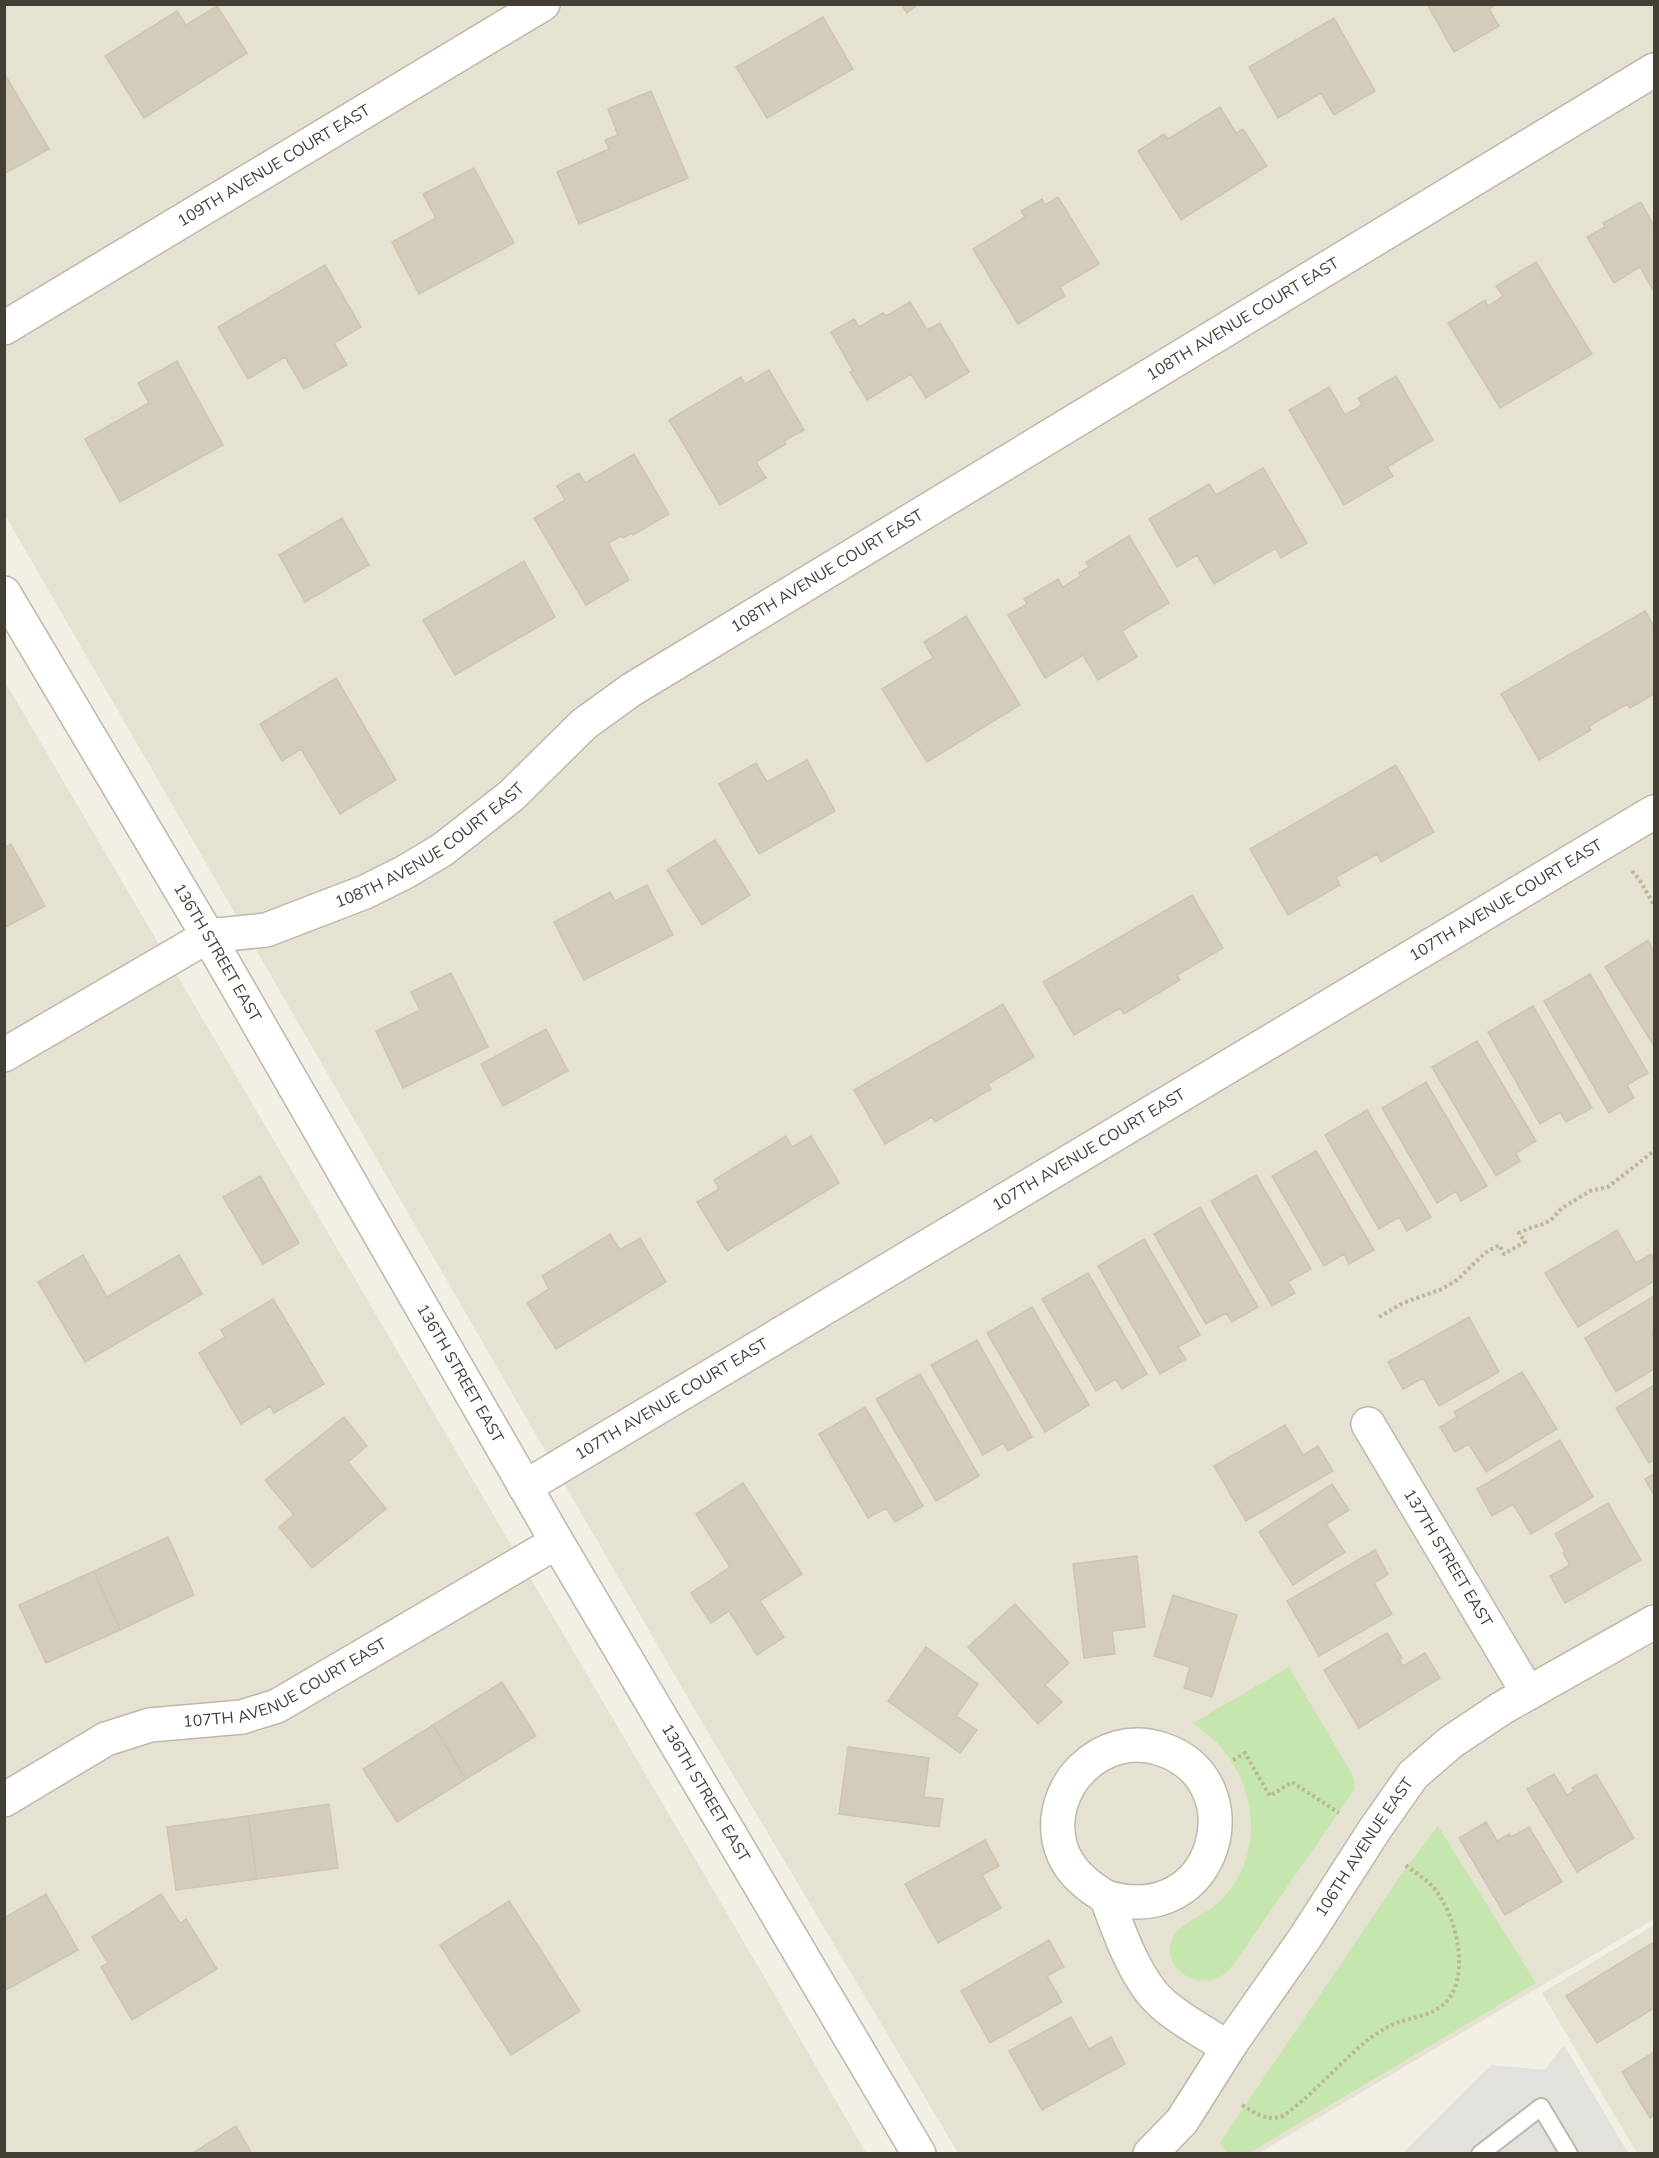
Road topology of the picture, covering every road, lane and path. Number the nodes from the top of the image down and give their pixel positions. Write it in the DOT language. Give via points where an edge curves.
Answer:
graph roads {
  1 [pos="543,4"];
  2 [pos="1654,70"];
  3 [pos="4,328"];
  4 [pos="4,593"];
  5 [pos="1654,812"];
  6 [pos="208,936"];
  7 [pos="4,1055"];
  8 [pos="1654,1151"];
  9 [pos="1379,1317"];
  10 [pos="1368,1424"];
  11 [pos="525,1487"];
  12 [pos="557,1542"];
  13 [pos="1654,1622"];
  14 [pos="1528,1693"];
  15 [pos="1226,1764"];
  16 [pos="4,1800"];
  17 [pos="1342,1815"];
  18 [pos="1404,1864"];
  19 [pos="1106,1897"];
  20 [pos="1228,2048"];
  21 [pos="1242,2105"];
  22 [pos="920,2154"];
  23 [pos="1150,2154"];
  24 [pos="1480,2154"];
  25 [pos="1569,2154"];
  1 -- 3 [label="street, 109TH AVENUE COURT EAST"];
  2 -- 6 [label="street, 108TH AVENUE COURT EAST" via="631,690 584,724 511,796 442,850 365,892 266,930"];
  4 -- 6 [label="street, 136TH STREET EAST"];
  5 -- 11 [label="street, 107TH AVENUE COURT EAST"];
  6 -- 7 [label="street, 108TH AVENUE COURT EAST"];
  6 -- 11 [label="street, 136TH STREET EAST"];
  8 -- 9 [label="path" via="1608,1187 1590,1191 1543,1224 1520,1233 1525,1242 1504,1254 1499,1245 1442,1290 1403,1303"];
  10 -- 14 [label="street, 137TH STREET EAST"];
  11 -- 12 [label="street, 136TH STREET EAST"];
  12 -- 16 [label="street, 107TH AVENUE COURT EAST" via="277,1706 242,1717 150,1725 106,1740"];
  12 -- 22 [label="street, 136TH STREET EAST"];
  13 -- 14 [label="street, 106TH AVENUE EAST"];
  14 -- 20 [label="street, 106TH AVENUE EAST" via="1452,1742 1413,1775"];
  15 -- 17 [label="path" via="1245,1753 1270,1796 1292,1782"];
  18 -- 21 [label="path" via="1434,1888 1449,1913 1460,1973 1451,1996 1432,2012 1385,2028 1369,2039 1283,2116 1261,2116"];
  19 -- 19 [label="street" via="1141,1903 1175,1893 1189,1884 1212,1850 1214,1808 1205,1784 1180,1757 1162,1749 1131,1744 1114,1748 1094,1757 1068,1785 1058,1822 1061,1848 1089,1887"];
  19 -- 20 [label="street" via="1138,1973 1154,1995"];
  20 -- 23 [label="street, 106TH AVENUE EAST" via="1182,2121"];
  24 -- 25 [label="lane" via="1541,2107"];
}
